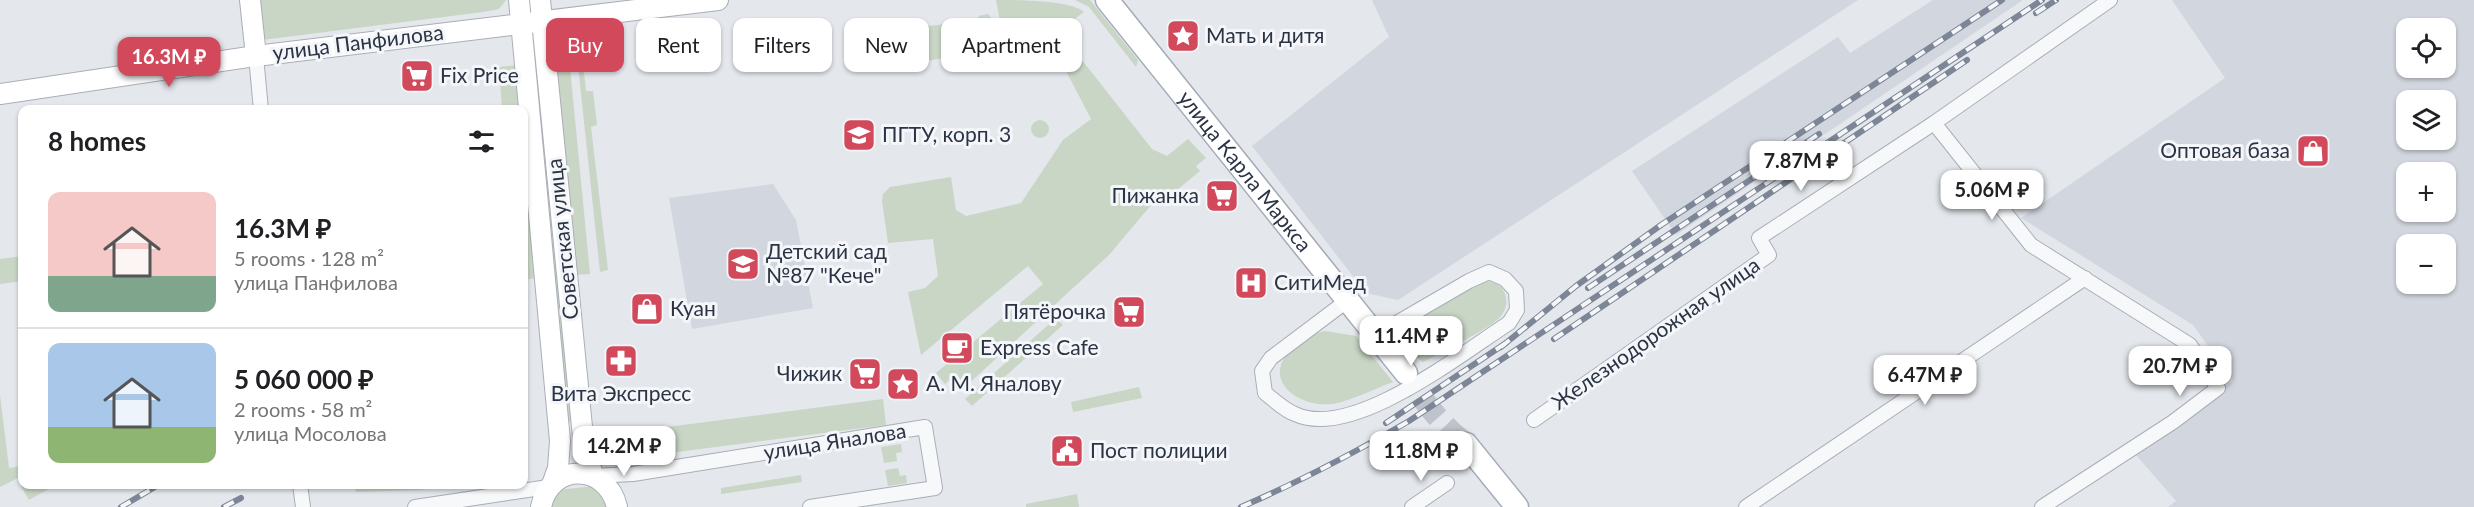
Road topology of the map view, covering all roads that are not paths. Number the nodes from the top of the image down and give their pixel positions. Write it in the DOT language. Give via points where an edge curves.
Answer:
graph roads {
  1 [pos="250,0"];
  2 [pos="519,0"];
  3 [pos="540,0"];
  4 [pos="718,0"];
  5 [pos="1107,0"];
  6 [pos="2110,0"];
  7 [pos="542,21"];
  8 [pos="521,23"];
  9 [pos="256,56"];
  10 [pos="0,94"];
  11 [pos="261,105"];
  12 [pos="1934,123"];
  13 [pos="2085,279"];
  14 [pos="1348,300"];
  15 [pos="1376,335"];
  16 [pos="1406,373"];
  17 [pos="1534,420"];
  18 [pos="1466,444"];
  19 [pos="593,476"];
  20 [pos="1447,483"];
  21 [pos="550,484"];
  22 [pos="528,488"];
  23 [pos="301,489"];
  24 [pos="521,489"];
  25 [pos="303,507"];
  26 [pos="415,507"];
  27 [pos="541,507"];
  28 [pos="617,507"];
  29 [pos="810,507"];
  30 [pos="1412,507"];
  31 [pos="1517,507"];
  32 [pos="1746,507"];
  33 [pos="2042,507"];
  1 -- 9 [label="main road"];
  2 -- 8 [label="main road, Советская улица"];
  3 -- 7 [label="main road, Советская улица"];
  4 -- 7 [label="main road, улица Панфилова"];
  5 -- 14 [label="main road, улица Карла Маркса"];
  6 -- 12 [label="street, Железнодорожная улица"];
  7 -- 8 [label="main road, улица Панфилова"];
  7 -- 19 [label="main road, Советская улица" via="583,437"];
  8 -- 9 [label="main road, улица Панфилова"];
  8 -- 21 [label="main road, Советская улица" via="560,441 558,468"];
  9 -- 10 [label="main road, улица Панфилова"];
  9 -- 11 [label="street"];
  12 -- 13 [label="street" via="2031,245"];
  12 -- 17 [label="street, Железнодорожная улица" via="1759,238 1769,255"];
  13 -- 32 [label="street"];
  13 -- 33 [label="street" via="2190,345 2218,388"];
  14 -- 15 [label="main road, улица Карла Маркса"];
  14 -- 15 [label="street" via="1270,358 1262,371 1265,393 1295,415 1336,417 1388,401 1509,323 1517,310 1516,291 1505,279 1489,272"];
  15 -- 16 [label="main road, улица Карла Маркса"];
  18 -- 31 [label="main road"];
  19 -- 21 [label="main road" via="567,475"];
  19 -- 28 [label="main road" via="610,490"];
  19 -- 29 [label="street, улица Яналова" via="633,474 925,427 936,488"];
  20 -- 30 [label="street"];
  21 -- 22 [label="street"];
  21 -- 27 [label="main road, Советская улица"];
  23 -- 25 [label="street"];
  24 -- 26 [label="street"];
}
